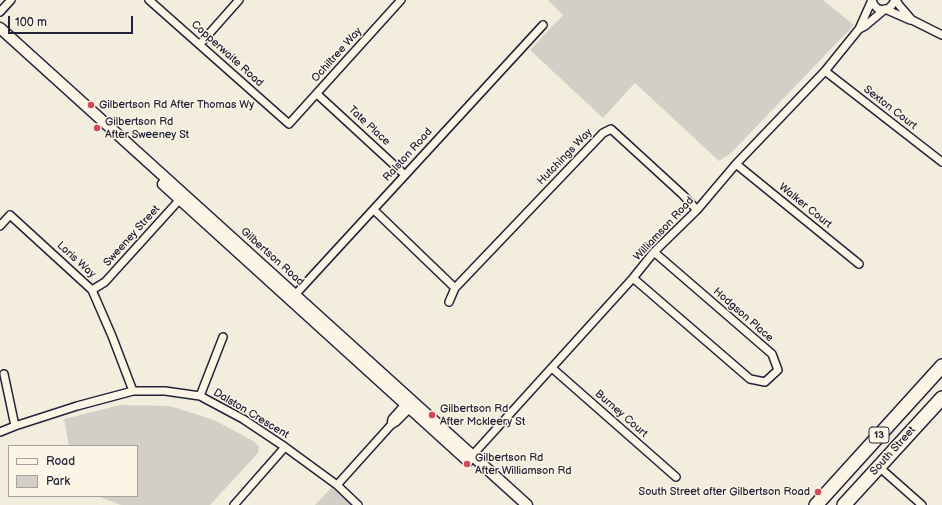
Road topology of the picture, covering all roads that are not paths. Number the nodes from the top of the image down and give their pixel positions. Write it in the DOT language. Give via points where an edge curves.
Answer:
graph roads {
  1 [pos="11,0"];
  2 [pos="149,0"];
  3 [pos="239,0"];
  4 [pos="401,0"];
  5 [pos="872,0"];
  6 [pos="895,0"];
  7 [pos="885,10"];
  8 [pos="0,12"];
  9 [pos="912,20"];
  10 [pos="543,25"];
  11 [pos="859,29"];
  12 [pos="1,33"];
  13 [pos="942,35"];
  14 [pos="200,44"];
  15 [pos="825,71"];
  16 [pos="317,94"];
  17 [pos="289,124"];
  18 [pos="942,162"];
  19 [pos="736,164"];
  20 [pos="405,175"];
  21 [pos="182,197"];
  22 [pos="374,210"];
  23 [pos="697,210"];
  24 [pos="0,226"];
  25 [pos="654,252"];
  26 [pos="859,264"];
  27 [pos="633,278"];
  28 [pos="456,288"];
  29 [pos="92,290"];
  30 [pos="293,298"];
  31 [pos="449,302"];
  32 [pos="223,337"];
  33 [pos="942,366"];
  34 [pos="552,368"];
  35 [pos="4,374"];
  36 [pos="133,391"];
  37 [pos="200,396"];
  38 [pos="942,398"];
  39 [pos="410,404"];
  40 [pos="15,426"];
  41 [pos="0,432"];
  42 [pos="285,447"];
  43 [pos="470,458"];
  44 [pos="879,467"];
  45 [pos="676,477"];
  46 [pos="337,485"];
  47 [pos="234,505"];
  48 [pos="358,505"];
  49 [pos="517,505"];
  50 [pos="527,505"];
  51 [pos="816,505"];
  52 [pos="844,505"];
  53 [pos="922,505"];
  1 -- 8 [label="street"];
  2 -- 14 [label="street, Copperwaite Road"];
  3 -- 14 [label="street"];
  4 -- 16 [label="street, Ochiltree Way"];
  5 -- 7 [label="street" via="878,9"];
  5 -- 11 [label="street, Williamson Road"];
  6 -- 7 [label="street, Williamson Road"];
  6 -- 9 [label="street"];
  7 -- 9 [label="street"];
  7 -- 11 [label="street, Williamson Road"];
  9 -- 13 [label="street"];
  10 -- 20 [label="street, Ralston Road"];
  11 -- 15 [label="street, Williamson Road"];
  12 -- 21 [label="street, Gilbertson Road"];
  14 -- 17 [label="street, Copperwaite Road"];
  15 -- 18 [label="street, Sexton Court"];
  15 -- 19 [label="street, Williamson Road"];
  16 -- 17 [label="street, Ochiltree Way"];
  16 -- 20 [label="street, Tate Place"];
  19 -- 23 [label="street, Williamson Road"];
  19 -- 26 [label="street, Walker Court"];
  20 -- 22 [label="street, Ralston Road"];
  21 -- 29 [label="street, Sweeney Street" via="105,282"];
  21 -- 30 [label="street, Gilbertson Road"];
  22 -- 28 [label="street"];
  22 -- 30 [label="street, Ralston Road"];
  23 -- 25 [label="street, Williamson Road"];
  23 -- 28 [label="street, Hutchings Way" via="611,129 602,134"];
  24 -- 29 [label="street, Loris Way" via="10,215"];
  25 -- 27 [label="street, Williamson Road"];
  25 -- 27 [label="street, Hodgson Place" via="772,354 778,370 765,382 750,379"];
  27 -- 34 [label="street, Williamson Road"];
  28 -- 31 [label="street, Hutchings Way"];
  29 -- 36 [label="street, Loris Way"];
  30 -- 39 [label="street, Gilbertson Road"];
  32 -- 37 [label="street"];
  33 -- 51 [label="highway, South Street / 13"];
  34 -- 43 [label="street, Williamson Road"];
  34 -- 45 [label="street, Burney Court"];
  35 -- 40 [label="street"];
  36 -- 37 [label="street, Dalston Crescent" via="165,391"];
  36 -- 40 [label="street, Dalston Crescent"];
  37 -- 42 [label="street, Dalston Crescent" via="243,419"];
  38 -- 44 [label="highway, South Street / 13"];
  39 -- 43 [label="street, Gilbertson Road"];
  39 -- 46 [label="street"];
  40 -- 41 [label="street, Dalston Crescent"];
  42 -- 46 [label="street, Dalston Crescent"];
  42 -- 47 [label="street"];
  43 -- 49 [label="street, Gilbertson Road"];
  43 -- 50 [label="street, Gilbertson Road"];
  44 -- 52 [label="highway, South Street / 13"];
  44 -- 53 [label="street"];
  46 -- 48 [label="street, Dalston Crescent"];
}
